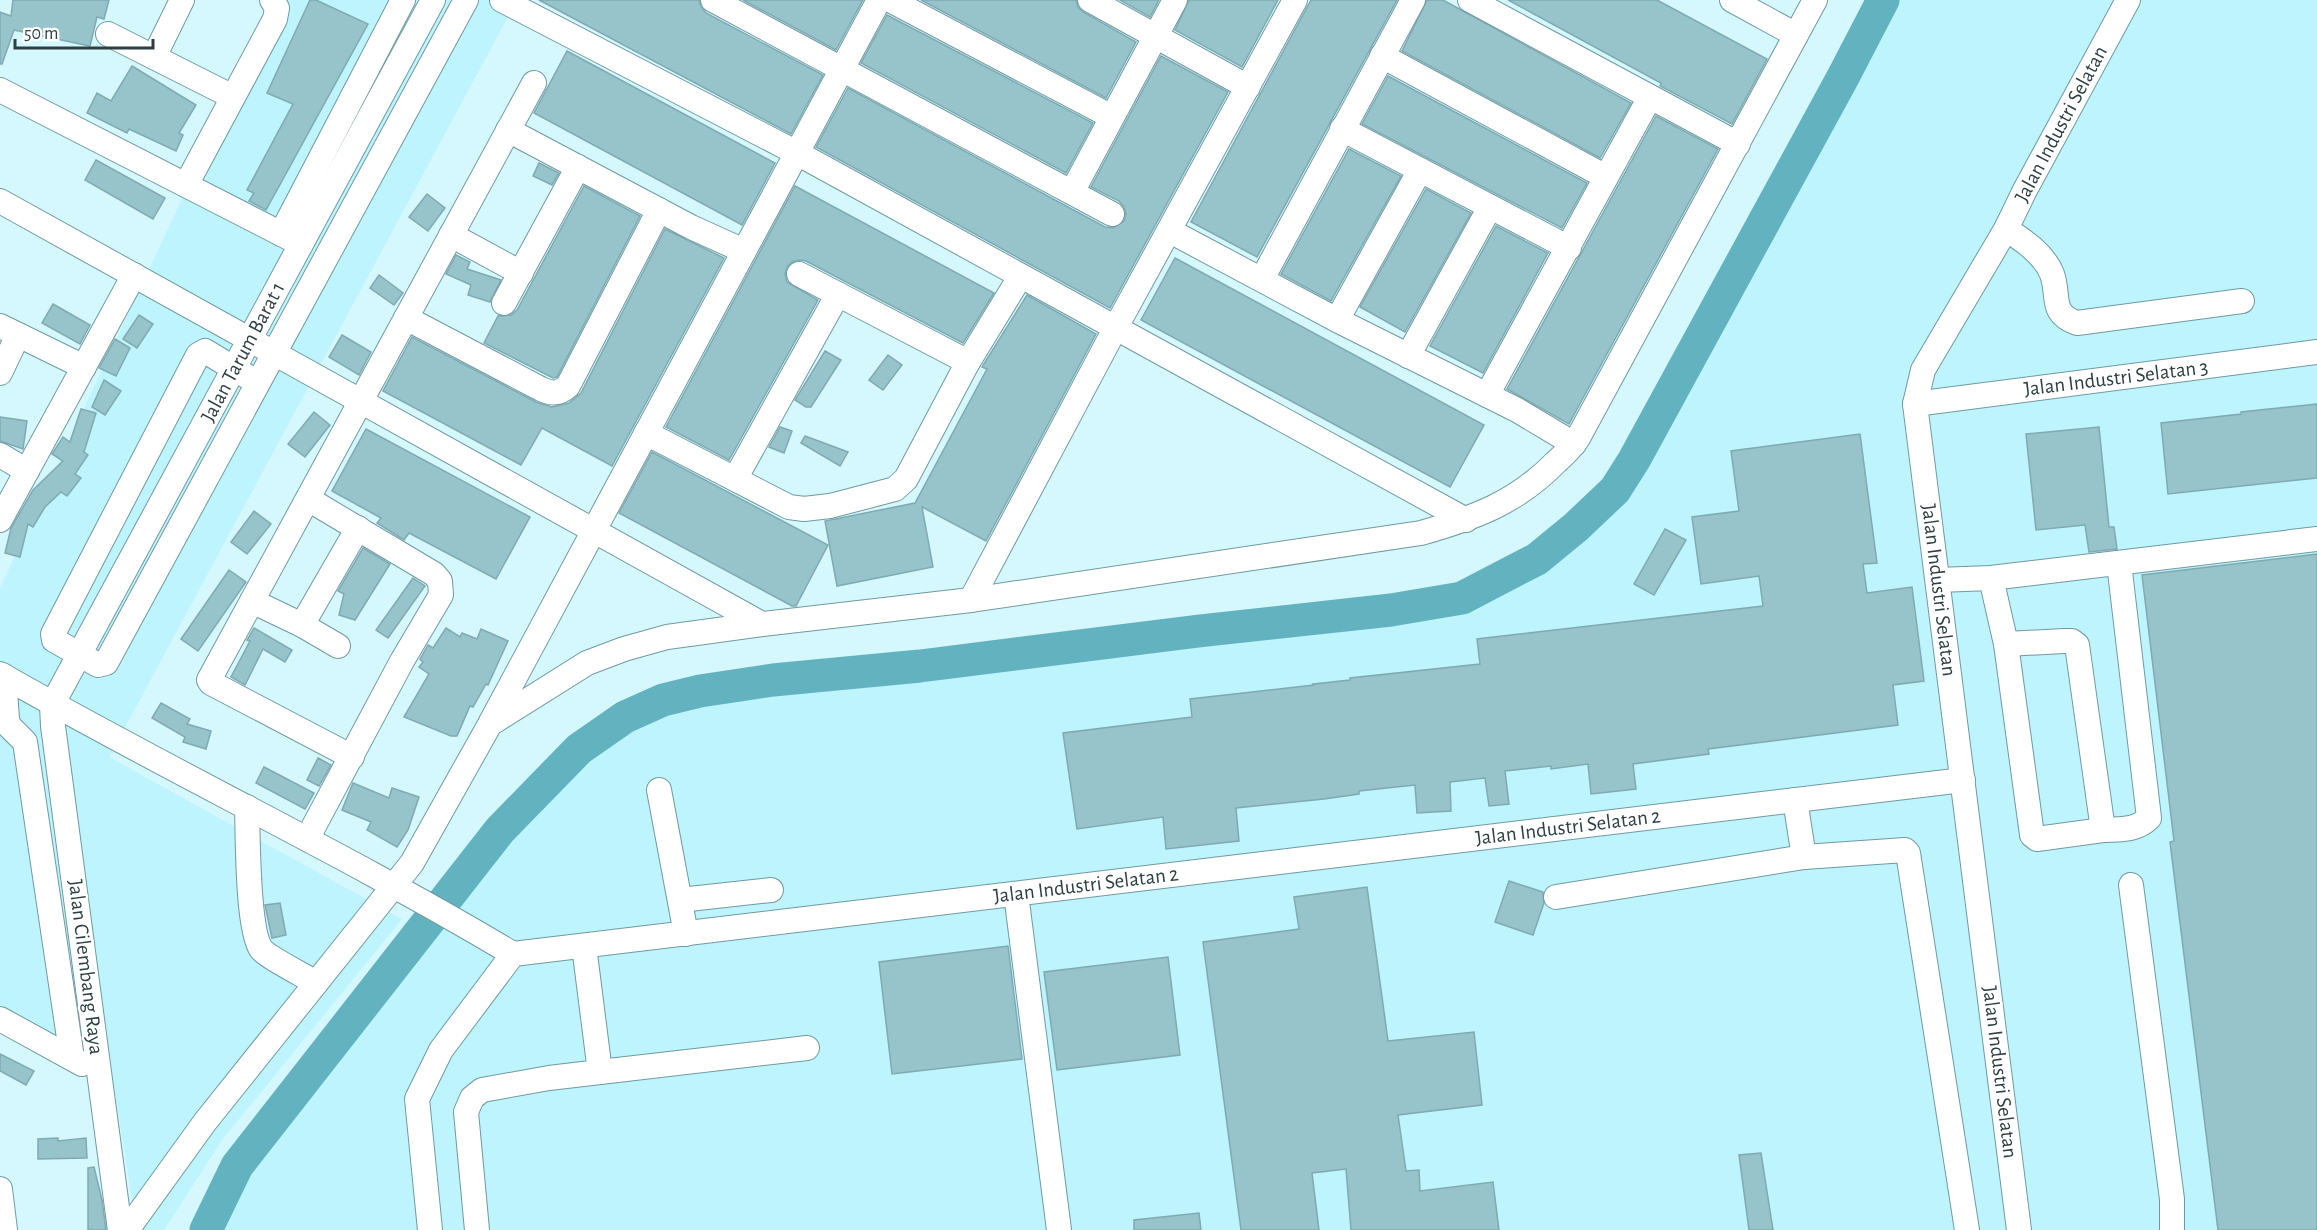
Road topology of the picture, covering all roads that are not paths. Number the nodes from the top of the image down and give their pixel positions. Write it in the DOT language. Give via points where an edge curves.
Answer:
graph roads {
  1 [pos="182,0"];
  2 [pos="272,0"];
  3 [pos="403,0"];
  4 [pos="466,0"];
  5 [pos="502,0"];
  6 [pos="713,0"];
  7 [pos="879,0"];
  8 [pos="890,0"];
  9 [pos="1090,0"];
  10 [pos="1175,0"];
  11 [pos="1295,0"];
  12 [pos="1413,0"];
  13 [pos="1470,0"];
  14 [pos="1732,0"];
  15 [pos="1815,0"];
  16 [pos="2128,0"];
  17 [pos="424,3"];
  18 [pos="454,22"];
  19 [pos="108,34"];
  20 [pos="1796,36"];
  21 [pos="1155,37"];
  22 [pos="377,50"];
  23 [pos="1382,56"];
  24 [pos="154,57"];
  25 [pos="399,62"];
  26 [pos="842,70"];
  27 [pos="425,75"];
  28 [pos="534,83"];
  29 [pos="1248,87"];
  30 [pos="0,90"];
  31 [pos="231,96"];
  32 [pos="1650,97"];
  33 [pos="349,103"];
  34 [pos="372,112"];
  35 [pos="1112,117"];
  36 [pos="398,125"];
  37 [pos="1342,129"];
  38 [pos="508,130"];
  39 [pos="1738,144"];
  40 [pos="797,153"];
  41 [pos="330,165"];
  42 [pos="578,167"];
  43 [pos="1420,170"];
  44 [pos="1606,177"];
  45 [pos="366,184"];
  46 [pos="186,185"];
  47 [pos="1072,192"];
  48 [pos="0,201"];
  49 [pos="1490,207"];
  50 [pos="307,209"];
  51 [pos="659,210"];
  52 [pos="1112,214"];
  53 [pos="342,228"];
  54 [pos="2006,229"];
  55 [pos="1170,231"];
  56 [pos="451,235"];
  57 [pos="292,245"];
  58 [pos="1569,248"];
  59 [pos="744,251"];
  60 [pos="320,270"];
  61 [pos="521,273"];
  62 [pos="799,274"];
  63 [pos="134,275"];
  64 [pos="1020,277"];
  65 [pos="1262,279"];
  66 [pos="838,294"];
  67 [pos="270,301"];
  68 [pos="2242,302"];
  69 [pos="504,303"];
  70 [pos="296,315"];
  71 [pos="406,318"];
  72 [pos="1337,320"];
  73 [pos="1116,327"];
  74 [pos="9,331"];
  75 [pos="250,339"];
  76 [pos="2317,352"];
  77 [pos="275,353"];
  78 [pos="1408,356"];
  79 [pos="968,362"];
  80 [pos="84,367"];
  81 [pos="234,368"];
  82 [pos="0,373"];
  83 [pos="258,383"];
  84 [pos="1487,395"];
  85 [pos="361,401"];
  86 [pos="1915,404"];
  87 [pos="200,432"];
  88 [pos="646,433"];
  89 [pos="1574,444"];
  90 [pos="224,447"];
  91 [pos="0,455"];
  92 [pos="27,471"];
  93 [pos="735,479"];
  94 [pos="173,481"];
  95 [pos="198,494"];
  96 [pos="308,499"];
  97 [pos="118,508"];
  98 [pos="0,520"];
  99 [pos="1466,520"];
  100 [pos="149,526"];
  101 [pos="358,528"];
  102 [pos="594,531"];
  103 [pos="2317,539"];
  104 [pos="172,541"];
  105 [pos="2119,563"];
  106 [pos="121,578"];
  107 [pos="1991,578"];
  108 [pos="1938,580"];
  109 [pos="145,592"];
  110 [pos="971,600"];
  111 [pos="252,601"];
  112 [pos="96,623"];
  113 [pos="762,624"];
  114 [pos="302,625"];
  115 [pos="121,636"];
  116 [pos="2006,644"];
  117 [pos="338,646"];
  118 [pos="80,654"];
  119 [pos="2,675"];
  120 [pos="52,705"];
  121 [pos="490,724"];
  122 [pos="352,757"];
  123 [pos="1963,780"];
  124 [pos="659,790"];
  125 [pos="1795,800"];
  126 [pos="247,807"];
  127 [pos="2103,830"];
  128 [pos="307,839"];
  129 [pos="1804,857"];
  130 [pos="2131,885"];
  131 [pos="75,887"];
  132 [pos="771,890"];
  133 [pos="47,891"];
  134 [pos="401,891"];
  135 [pos="1016,894"];
  136 [pos="1556,897"];
  137 [pos="680,900"];
  138 [pos="686,934"];
  139 [pos="584,946"];
  140 [pos="513,954"];
  141 [pos="316,983"];
  142 [pos="0,1019"];
  143 [pos="807,1048"];
  144 [pos="72,1058"];
  145 [pos="600,1072"];
  146 [pos="100,1075"];
  147 [pos="1,1199"];
  148 [pos="5,1230"];
  149 [pos="120,1230"];
  150 [pos="127,1230"];
  151 [pos="430,1230"];
  152 [pos="477,1230"];
  153 [pos="1059,1230"];
  154 [pos="1967,1230"];
  155 [pos="2019,1230"];
  156 [pos="2172,1230"];
  1 -- 24 [label="street"];
  2 -- 31 [label="street" via="277,8 275,19"];
  3 -- 22 [label="street"];
  4 -- 18 [label="street"];
  5 -- 40 [label="street"];
  6 -- 26 [label="street"];
  7 -- 26 [label="street"];
  8 -- 35 [label="street"];
  9 -- 21 [label="street"];
  10 -- 21 [label="street"];
  11 -- 29 [label="street"];
  12 -- 23 [label="street"];
  13 -- 32 [label="street"];
  14 -- 20 [label="street"];
  15 -- 20 [label="street"];
  16 -- 54 [label="street, Jalan Industri Selatan"];
  17 -- 18 [label="street"];
  17 -- 25 [label="street, Jalan Tarum Barat 1"];
  18 -- 27 [label="street"];
  19 -- 24 [label="street"];
  20 -- 39 [label="street"];
  21 -- 29 [label="street"];
  21 -- 35 [label="street"];
  22 -- 25 [label="street"];
  22 -- 33 [label="street"];
  23 -- 37 [label="street"];
  23 -- 44 [label="street"];
  24 -- 31 [label="street"];
  25 -- 27 [label="street"];
  25 -- 34 [label="street, Jalan Tarum Barat 1"];
  26 -- 40 [label="street"];
  26 -- 47 [label="street"];
  27 -- 36 [label="street"];
  28 -- 38 [label="street"];
  29 -- 55 [label="street"];
  30 -- 46 [label="street"];
  31 -- 46 [label="street"];
  32 -- 39 [label="street"];
  32 -- 44 [label="street"];
  33 -- 34 [label="street"];
  33 -- 41 [label="street"];
  34 -- 36 [label="street"];
  34 -- 41 [label="street, Jalan Tarum Barat 1"];
  35 -- 47 [label="street"];
  36 -- 45 [label="street"];
  37 -- 43 [label="street"];
  37 -- 65 [label="street"];
  38 -- 42 [label="street"];
  38 -- 56 [label="street"];
  39 -- 89 [label="street"];
  40 -- 59 [label="street"];
  40 -- 64 [label="street"];
  41 -- 45 [label="street"];
  41 -- 50 [label="street, Jalan Tarum Barat 1"];
  42 -- 51 [label="street"];
  42 -- 61 [label="street"];
  43 -- 49 [label="street"];
  43 -- 72 [label="street"];
  44 -- 58 [label="street"];
  45 -- 53 [label="street"];
  46 -- 57 [label="street"];
  47 -- 52 [label="street"];
  48 -- 63 [label="street"];
  49 -- 58 [label="street"];
  49 -- 78 [label="street"];
  50 -- 53 [label="street"];
  50 -- 57 [label="street, Jalan Tarum Barat 1"];
  51 -- 59 [label="street"];
  51 -- 71 [label="street" via="562,391 541,390"];
  53 -- 60 [label="street"];
  54 -- 68 [label="street" via="2028,243 2052,273 2057,309 2064,319 2077,323"];
  54 -- 86 [label="street, Jalan Industri Selatan" via="1923,370"];
  55 -- 65 [label="street"];
  55 -- 73 [label="street"];
  56 -- 61 [label="street"];
  56 -- 71 [label="street"];
  57 -- 60 [label="street"];
  57 -- 67 [label="street, Jalan Tarum Barat 1"];
  58 -- 84 [label="street"];
  59 -- 88 [label="street"];
  60 -- 70 [label="street"];
  61 -- 69 [label="street"];
  62 -- 66 [label="street"];
  63 -- 75 [label="street"];
  63 -- 80 [label="street"];
  64 -- 73 [label="street"];
  64 -- 79 [label="street"];
  65 -- 72 [label="street"];
  66 -- 79 [label="street"];
  66 -- 93 [label="street"];
  67 -- 70 [label="street"];
  67 -- 75 [label="street, Jalan Tarum Barat 1"];
  70 -- 77 [label="street"];
  71 -- 85 [label="street"];
  72 -- 78 [label="street"];
  73 -- 99 [label="street"];
  73 -- 110 [label="street"];
  74 -- 80 [label="street"];
  74 -- 82 [label="street"];
  75 -- 77 [label="street"];
  75 -- 81 [label="street, Jalan Tarum Barat 1"];
  76 -- 86 [label="street, Jalan Industri Selatan 3"];
  77 -- 83 [label="street"];
  77 -- 85 [label="street"];
  78 -- 84 [label="street"];
  79 -- 93 [label="street" via="906,479 895,489 804,509 789,507"];
  80 -- 92 [label="street"];
  81 -- 83 [label="street"];
  81 -- 87 [label="street, Jalan Tarum Barat 1"];
  81 -- 97 [label="street" via="205,351 198,355"];
  83 -- 90 [label="street"];
  84 -- 89 [label="street"];
  85 -- 96 [label="street"];
  85 -- 102 [label="street"];
  86 -- 108 [label="street, Jalan Industri Selatan"];
  87 -- 90 [label="street"];
  87 -- 94 [label="street, Jalan Tarum Barat 1"];
  88 -- 93 [label="street"];
  88 -- 102 [label="street"];
  89 -- 99 [label="street" via="1519,495"];
  90 -- 95 [label="street"];
  91 -- 92 [label="street"];
  92 -- 98 [label="street"];
  94 -- 95 [label="street"];
  94 -- 100 [label="street, Jalan Tarum Barat 1"];
  95 -- 104 [label="street"];
  96 -- 101 [label="street"];
  96 -- 111 [label="street"];
  97 -- 100 [label="street"];
  97 -- 118 [label="street" via="53,634 54,640"];
  99 -- 110 [label="street" via="1421,534"];
  100 -- 104 [label="street"];
  100 -- 106 [label="street, Jalan Tarum Barat 1"];
  101 -- 114 [label="street"];
  101 -- 122 [label="street" via="435,574 441,595"];
  102 -- 113 [label="street"];
  102 -- 121 [label="street"];
  103 -- 105 [label="street"];
  104 -- 109 [label="street"];
  105 -- 107 [label="street"];
  105 -- 127 [label="street" via="2149,818 2134,829"];
  106 -- 109 [label="street"];
  106 -- 112 [label="street, Jalan Tarum Barat 1"];
  107 -- 108 [label="street"];
  107 -- 116 [label="street"];
  108 -- 123 [label="street, Jalan Industri Selatan"];
  109 -- 115 [label="street"];
  110 -- 113 [label="street"];
  111 -- 114 [label="street"];
  111 -- 122 [label="street" via="209,681"];
  112 -- 115 [label="street"];
  112 -- 118 [label="street, Jalan Tarum Barat 1"];
  113 -- 121 [label="street" via="667,637 624,649 587,663"];
  114 -- 117 [label="street"];
  115 -- 118 [label="street" via="102,665"];
  116 -- 127 [label="street" via="2064,640 2077,645"];
  116 -- 127 [label="street" via="2032,835 2037,838"];
  118 -- 120 [label="street, Jalan Tarum Barat 1"];
  119 -- 120 [label="street"];
  119 -- 133 [label="street" via="9,726 24,742"];
  120 -- 126 [label="street"];
  120 -- 131 [label="street, Jalan Cilembang Raya"];
  121 -- 134 [label="street" via="412,863"];
  122 -- 128 [label="street"];
  123 -- 125 [label="street, Jalan Industri Selatan 2"];
  123 -- 155 [label="street, Jalan Industri Selatan"];
  124 -- 137 [label="street"];
  125 -- 129 [label="street"];
  125 -- 135 [label="street, Jalan Industri Selatan 2"];
  126 -- 128 [label="street"];
  126 -- 141 [label="street" via="256,937 262,951"];
  128 -- 134 [label="street"];
  129 -- 136 [label="street"];
  129 -- 154 [label="street" via="1905,850 1910,856"];
  130 -- 156 [label="street" via="2172,1199"];
  131 -- 133 [label="street"];
  131 -- 146 [label="street, Jalan Cilembang Raya"];
  132 -- 137 [label="street"];
  133 -- 144 [label="street"];
  134 -- 140 [label="street"];
  134 -- 141 [label="street"];
  135 -- 138 [label="street, Jalan Industri Selatan 2"];
  135 -- 153 [label="street"];
  137 -- 138 [label="street"];
  138 -- 139 [label="street, Jalan Industri Selatan 2"];
  139 -- 140 [label="street, Jalan Industri Selatan 2"];
  139 -- 145 [label="street"];
  140 -- 151 [label="street" via="441,1050 417,1099"];
  141 -- 150 [label="street" via="205,1122"];
  142 -- 144 [label="street"];
  143 -- 145 [label="street"];
  144 -- 146 [label="street"];
  145 -- 152 [label="street" via="482,1090 472,1098 465,1112"];
  146 -- 149 [label="street, Jalan Cilembang Raya"];
  147 -- 148 [label="street"];
}
